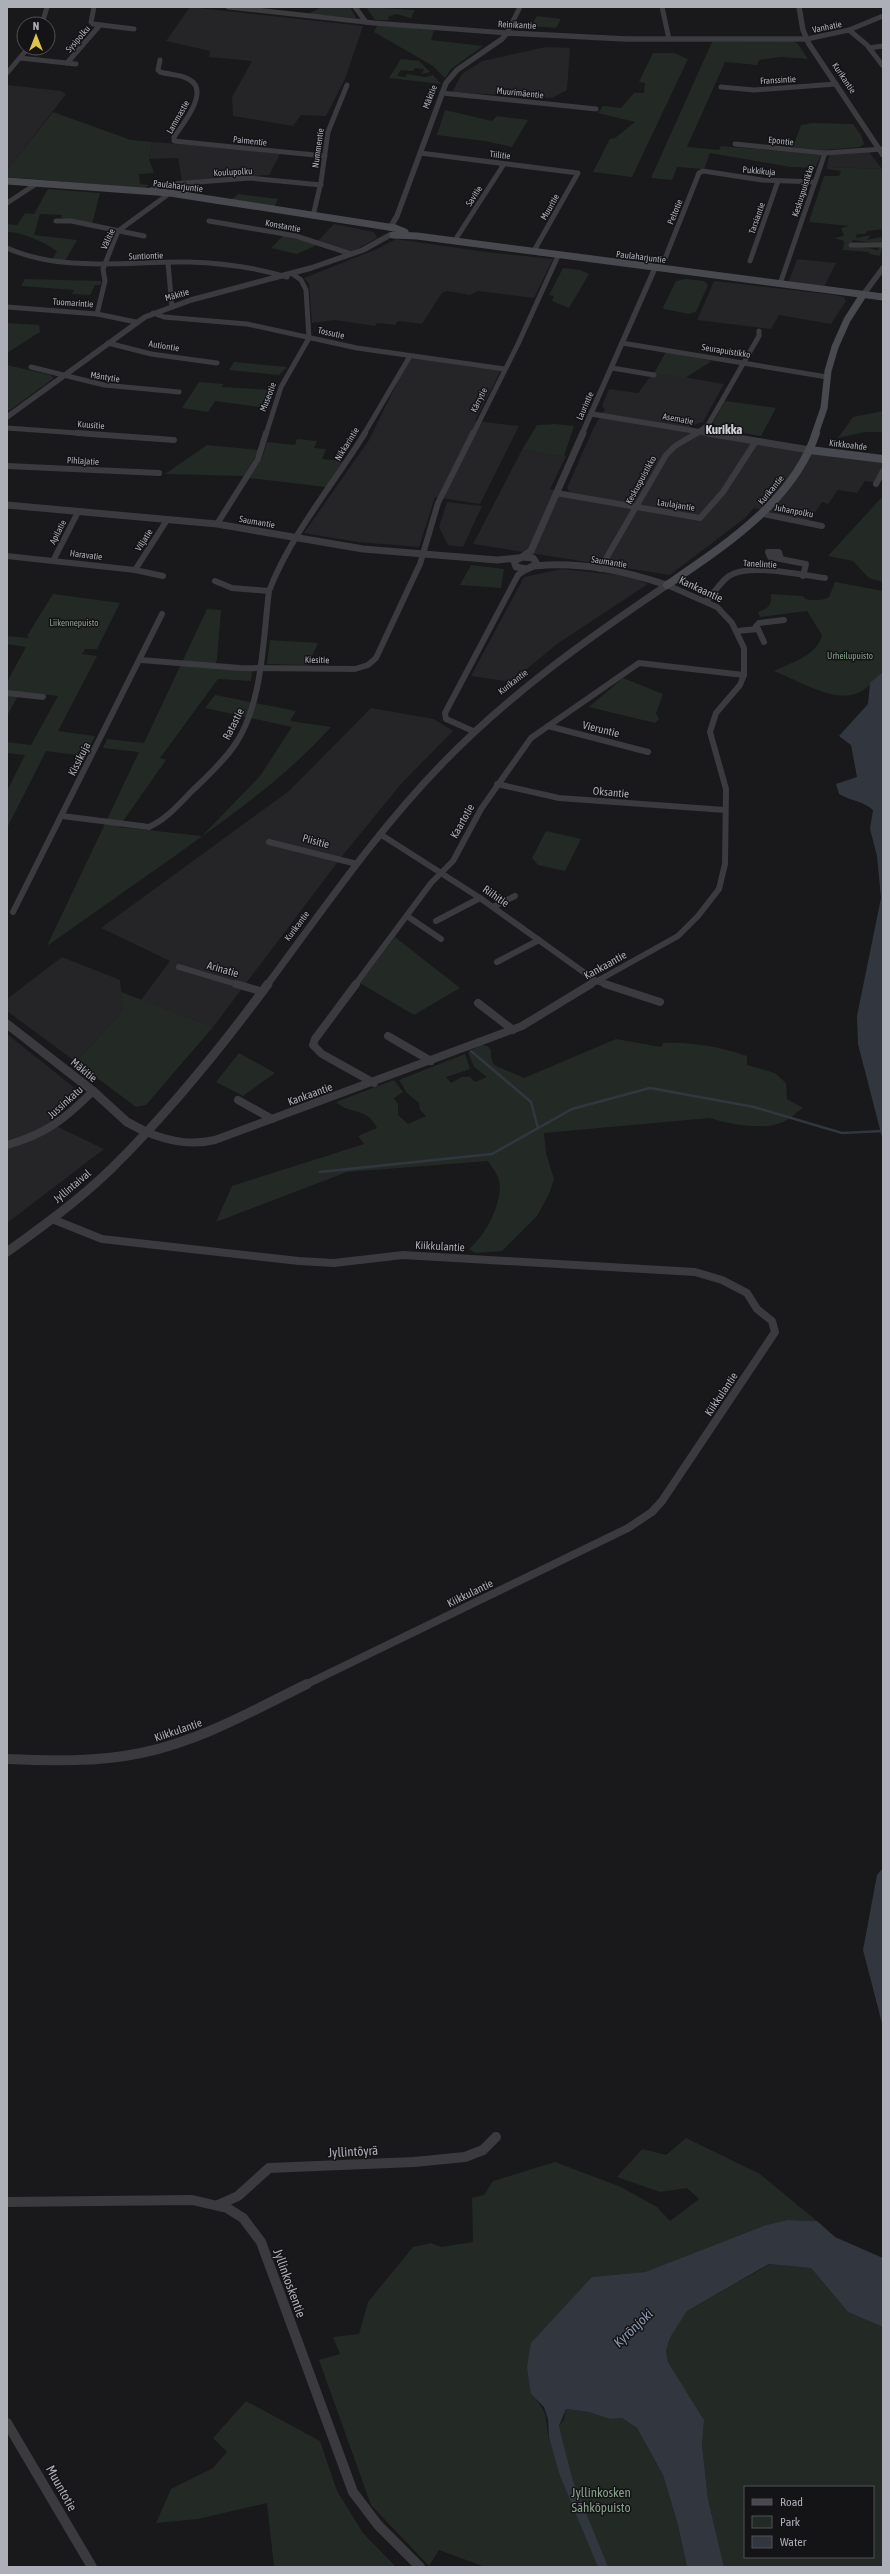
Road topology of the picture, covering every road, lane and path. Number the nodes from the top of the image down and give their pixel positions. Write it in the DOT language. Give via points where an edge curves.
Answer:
graph roads {
  1 [pos="94,7"];
  2 [pos="228,7"];
  3 [pos="355,7"];
  4 [pos="519,7"];
  5 [pos="662,7"];
  6 [pos="799,7"];
  7 [pos="883,16"];
  8 [pos="366,22"];
  9 [pos="100,25"];
  10 [pos="134,29"];
  11 [pos="849,30"];
  12 [pos="507,33"];
  13 [pos="669,39"];
  14 [pos="807,39"];
  15 [pos="883,46"];
  16 [pos="869,48"];
  17 [pos="20,58"];
  18 [pos="160,60"];
  19 [pos="67,63"];
  20 [pos="76,64"];
  21 [pos="883,66"];
  22 [pos="7,73"];
  23 [pos="836,84"];
  24 [pos="347,85"];
  25 [pos="721,87"];
  26 [pos="442,93"];
  27 [pos="596,109"];
  28 [pos="174,141"];
  29 [pos="735,144"];
  30 [pos="881,149"];
  31 [pos="420,153"];
  32 [pos="825,153"];
  33 [pos="883,155"];
  34 [pos="324,156"];
  35 [pos="504,164"];
  36 [pos="703,171"];
  37 [pos="578,173"];
  38 [pos="778,180"];
  39 [pos="7,181"];
  40 [pos="815,182"];
  41 [pos="36,184"];
  42 [pos="321,185"];
  43 [pos="149,191"];
  44 [pos="170,193"];
  45 [pos="7,203"];
  46 [pos="313,216"];
  47 [pos="397,216"];
  48 [pos="56,221"];
  49 [pos="209,221"];
  50 [pos="399,230"];
  51 [pos="118,231"];
  52 [pos="388,232"];
  53 [pos="144,236"];
  54 [pos="417,236"];
  55 [pos="457,237"];
  56 [pos="851,245"];
  57 [pos="883,245"];
  58 [pos="7,248"];
  59 [pos="535,249"];
  60 [pos="351,254"];
  61 [pos="558,256"];
  62 [pos="664,261"];
  63 [pos="750,261"];
  64 [pos="168,263"];
  65 [pos="105,264"];
  66 [pos="655,268"];
  67 [pos="883,268"];
  68 [pos="294,275"];
  69 [pos="286,277"];
  70 [pos="780,284"];
  71 [pos="863,295"];
  72 [pos="883,297"];
  73 [pos="7,307"];
  74 [pos="172,307"];
  75 [pos="153,313"];
  76 [pos="97,314"];
  77 [pos="136,322"];
  78 [pos="759,331"];
  79 [pos="308,338"];
  80 [pos="108,342"];
  81 [pos="622,343"];
  82 [pos="410,356"];
  83 [pos="217,363"];
  84 [pos="744,364"];
  85 [pos="31,368"];
  86 [pos="612,368"];
  87 [pos="505,369"];
  88 [pos="654,375"];
  89 [pos="61,377"];
  90 [pos="827,377"];
  91 [pos="179,392"];
  92 [pos="592,414"];
  93 [pos="7,417"];
  94 [pos="7,428"];
  95 [pos="700,432"];
  96 [pos="174,440"];
  97 [pos="756,441"];
  98 [pos="810,450"];
  99 [pos="883,459"];
  100 [pos="7,466"];
  101 [pos="883,471"];
  102 [pos="159,473"];
  103 [pos="876,484"];
  104 [pos="556,493"];
  105 [pos="7,505"];
  106 [pos="636,508"];
  107 [pos="78,512"];
  108 [pos="763,514"];
  109 [pos="167,520"];
  110 [pos="217,524"];
  111 [pos="822,526"];
  112 [pos="295,538"];
  113 [pos="424,555"];
  114 [pos="7,556"];
  115 [pos="520,557"];
  116 [pos="534,559"];
  117 [pos="781,559"];
  118 [pos="503,560"];
  119 [pos="53,561"];
  120 [pos="515,566"];
  121 [pos="527,569"];
  122 [pos="600,569"];
  123 [pos="135,570"];
  124 [pos="518,575"];
  125 [pos="163,576"];
  126 [pos="803,576"];
  127 [pos="825,578"];
  128 [pos="214,581"];
  129 [pos="667,585"];
  130 [pos="269,591"];
  131 [pos="706,601"];
  132 [pos="162,614"];
  133 [pos="784,620"];
  134 [pos="758,629"];
  135 [pos="737,631"];
  136 [pos="764,642"];
  137 [pos="140,660"];
  138 [pos="259,668"];
  139 [pos="744,675"];
  140 [pos="7,693"];
  141 [pos="43,697"];
  142 [pos="548,726"];
  143 [pos="473,731"];
  144 [pos="648,752"];
  145 [pos="497,784"];
  146 [pos="725,810"];
  147 [pos="62,816"];
  148 [pos="380,834"];
  149 [pos="269,842"];
  150 [pos="357,864"];
  151 [pos="441,872"];
  152 [pos="515,896"];
  153 [pos="480,898"];
  154 [pos="493,907"];
  155 [pos="13,912"];
  156 [pos="407,916"];
  157 [pos="436,921"];
  158 [pos="441,939"];
  159 [pos="539,940"];
  160 [pos="497,962"];
  161 [pos="179,967"];
  162 [pos="596,981"];
  163 [pos="260,991"];
  164 [pos="660,1002"];
  165 [pos="478,1003"];
  166 [pos="7,1024"];
  167 [pos="513,1030"];
  168 [pos="388,1036"];
  169 [pos="431,1061"];
  170 [pos="374,1083"];
  171 [pos="93,1091"];
  172 [pos="238,1100"];
  173 [pos="272,1119"];
  174 [pos="146,1132"];
  175 [pos="7,1145"];
  176 [pos="52,1219"];
  177 [pos="7,1252"];
  178 [pos="7,1759"];
  179 [pos="496,2137"];
  180 [pos="7,2202"];
  181 [pos="218,2205"];
  182 [pos="7,2423"];
  183 [pos="92,2567"];
  184 [pos="420,2567"];
  1 -- 9 [label="street" via="91,22"];
  2 -- 8 [label="street, Reinikantie"];
  3 -- 8 [label="street"];
  4 -- 12 [label="street"];
  5 -- 13 [label="street"];
  6 -- 14 [label="street, Kurikantie"];
  7 -- 11 [label="street"];
  8 -- 12 [label="street, Reinikantie"];
  9 -- 10 [label="street"];
  9 -- 19 [label="street, Sysipolku"];
  11 -- 14 [label="street, Vanhatie"];
  11 -- 16 [label="street, Vanhatie"];
  12 -- 13 [label="street, Reinikantie"];
  12 -- 26 [label="street, Mäkitie" via="451,76"];
  13 -- 14 [label="street, Reinikantie"];
  14 -- 23 [label="street, Kurikantie"];
  15 -- 16 [label="street"];
  16 -- 21 [label="street, Vanhatie"];
  17 -- 19 [label="street"];
  17 -- 22 [label="street"];
  18 -- 28 [label="street, Lammastie" via="160,72 190,79 194,83 196,102"];
  19 -- 20 [label="street"];
  23 -- 25 [label="street, Franssintie" via="754,90"];
  23 -- 30 [label="street, Kurikantie"];
  24 -- 34 [label="street, Nummentie" via="331,120"];
  26 -- 27 [label="street, Muurimäentie"];
  26 -- 31 [label="street, Mäkitie"];
  28 -- 34 [label="street, Paimentie"];
  29 -- 32 [label="street, Epontie"];
  30 -- 32 [label="street"];
  30 -- 33 [label="street, Kurikantie"];
  31 -- 35 [label="street, Tiilitie"];
  31 -- 47 [label="street, Mäkitie"];
  32 -- 40 [label="street, Keskuspuistikko"];
  34 -- 42 [label="street, Nummentie"];
  35 -- 37 [label="street, Tiilitie"];
  35 -- 55 [label="street, Savitie"];
  36 -- 38 [label="street, Pukkikuja"];
  36 -- 62 [label="street, Peltotie" via="699,173"];
  37 -- 59 [label="street, Muuritie"];
  38 -- 40 [label="street, Pukkikuja"];
  38 -- 63 [label="street, Tarsiantie"];
  39 -- 41 [label="main road, Paulaharjuntie"];
  40 -- 70 [label="street, Keskuspuistikko"];
  41 -- 43 [label="main road, Paulaharjuntie"];
  41 -- 45 [label="street"];
  42 -- 43 [label="street, Koulupolku" via="250,178 160,185"];
  42 -- 46 [label="street, Nummentie"];
  43 -- 44 [label="main road, Paulaharjuntie"];
  44 -- 46 [label="main road, Paulaharjuntie"];
  44 -- 51 [label="street, Välitie"];
  46 -- 52 [label="main road, Paulaharjuntie"];
  47 -- 50 [label="street, Mäkitie"];
  47 -- 52 [label="street, Mäkitie"];
  48 -- 51 [label="street" via="71,221"];
  49 -- 60 [label="street, Konstantie" via="296,236"];
  50 -- 52 [label="main road" via="399,233"];
  50 -- 54 [label="main road, Paulaharjuntie"];
  51 -- 53 [label="street"];
  51 -- 65 [label="street, Välitie"];
  52 -- 54 [label="main road, Paulaharjuntie"];
  52 -- 60 [label="street, Mäkitie" via="377,242"];
  54 -- 61 [label="main road, Paulaharjuntie"];
  56 -- 57 [label="street"];
  58 -- 65 [label="street, Suntiontie" via="27,258 50,262"];
  60 -- 68 [label="street, Mäkitie"];
  61 -- 66 [label="main road, Paulaharjuntie"];
  61 -- 87 [label="street, Kärrytie"];
  64 -- 65 [label="street, Suntiontie"];
  64 -- 69 [label="street, Suntiontie" via="230,263"];
  64 -- 74 [label="street"];
  65 -- 76 [label="street, Välitie" via="105,281"];
  66 -- 70 [label="main road, Paulaharjuntie"];
  66 -- 81 [label="street, Laurintie"];
  67 -- 71 [label="street, Kurikantie"];
  68 -- 69 [label="street, Mäkitie"];
  68 -- 79 [label="street" via="301,280 306,290"];
  69 -- 74 [label="street, Mäkitie"];
  70 -- 71 [label="main road, Paulaharjuntie"];
  71 -- 72 [label="main road, Paulaharjuntie"];
  71 -- 90 [label="main road, Kurikantie" via="839,333"];
  73 -- 76 [label="street, Tuomarintie"];
  74 -- 75 [label="street, Mäkitie"];
  75 -- 77 [label="street, Mäkitie"];
  75 -- 79 [label="street, Tossutie" via="164,317 247,324"];
  76 -- 77 [label="street, Tuomarintie"];
  77 -- 80 [label="street, Mäkitie"];
  78 -- 84 [label="street, Keskuspuistikko" via="759,336"];
  79 -- 82 [label="street, Tossutie"];
  79 -- 110 [label="street, Museotie" via="280,387 258,459"];
  80 -- 83 [label="street, Autiontie" via="151,354"];
  80 -- 89 [label="street, Mäkitie"];
  81 -- 84 [label="street, Seurapuistikko"];
  81 -- 86 [label="street, Laurintie"];
  82 -- 87 [label="street, Tossutie"];
  82 -- 112 [label="street, Nikkarintie" via="332,486"];
  84 -- 90 [label="street, Seurapuistikko"];
  84 -- 95 [label="street, Keskuspuistikko" via="708,425"];
  85 -- 89 [label="street, Mäntytie"];
  86 -- 88 [label="street"];
  86 -- 92 [label="street, Laurintie"];
  87 -- 113 [label="street, Kärrytie" via="438,503"];
  89 -- 91 [label="street, Mäntytie" via="109,387"];
  89 -- 93 [label="street, Mäkitie"];
  90 -- 98 [label="main road, Kurikantie" via="824,406"];
  92 -- 95 [label="street, Asematie"];
  92 -- 104 [label="street, Laurintie"];
  94 -- 96 [label="street, Kuusitie"];
  95 -- 97 [label="street, Asematie"];
  95 -- 106 [label="street, Keskuspuistikko" via="666,455"];
  97 -- 98 [label="street, Asematie"];
  97 -- 106 [label="street, Laulajantie" via="704,516 694,518"];
  98 -- 99 [label="main road, Kirkkoahde"];
  98 -- 108 [label="main road, Kurikantie" via="788,486"];
  100 -- 102 [label="street, Pihlajatie"];
  101 -- 103 [label="street"];
  104 -- 106 [label="street, Laulajantie"];
  104 -- 116 [label="street, Laurintie"];
  105 -- 107 [label="street, Saumantie"];
  106 -- 122 [label="street, Keskuspuistikko"];
  107 -- 109 [label="street, Saumantie"];
  107 -- 119 [label="street, Apilatie"];
  108 -- 111 [label="street, Juhanpolku"];
  108 -- 129 [label="main road, Kurikantie"];
  109 -- 110 [label="street, Saumantie"];
  109 -- 123 [label="street, Viljatie"];
  110 -- 112 [label="street, Saumantie"];
  112 -- 113 [label="street, Saumantie" via="363,549"];
  112 -- 130 [label="street, Ratastie"];
  113 -- 118 [label="street, Saumantie"];
  113 -- 138 [label="street, Kiesitie" via="376,658 368,665 355,670"];
  114 -- 119 [label="street, Haravatie"];
  115 -- 116 [label="street, Saumantie"];
  115 -- 118 [label="street, Saumantie"];
  115 -- 120 [label="street" via="514,560"];
  116 -- 121 [label="street"];
  116 -- 122 [label="street, Saumantie" via="548,564"];
  117 -- 126 [label="street" via="806,564"];
  118 -- 120 [label="street, Saumantie"];
  119 -- 123 [label="street, Haravatie"];
  120 -- 121 [label="street, Saumantie"];
  120 -- 124 [label="street"];
  121 -- 124 [label="street"];
  122 -- 129 [label="street, Saumantie"];
  123 -- 125 [label="street, Haravatie"];
  124 -- 143 [label="street" via="445,713 446,719 453,724"];
  126 -- 127 [label="street, Tanelintie"];
  126 -- 131 [label="street, Tanelintie" via="736,572"];
  128 -- 130 [label="street" via="232,588"];
  129 -- 131 [label="street, Kankaantie"];
  129 -- 143 [label="street, Kurikantie" via="546,668"];
  130 -- 138 [label="street, Ratastie"];
  131 -- 135 [label="street, Kankaantie" via="725,613"];
  132 -- 137 [label="street, Kissikuja"];
  133 -- 134 [label="street" via="759,622 756,626"];
  134 -- 135 [label="street"];
  134 -- 136 [label="street"];
  135 -- 139 [label="street, Kankaantie" via="744,648"];
  137 -- 138 [label="street, Kiesitie" via="212,667"];
  137 -- 147 [label="street, Kissikuja"];
  138 -- 147 [label="street, Ratastie" via="253,704 236,743 214,770 161,822 149,827"];
  139 -- 142 [label="street, Kaartotie" via="639,663"];
  139 -- 146 [label="street, Kankaantie" via="740,684 716,713 710,732 726,789"];
  140 -- 141 [label="street"];
  142 -- 144 [label="street, Vieruntie"];
  142 -- 145 [label="street, Kaartotie" via="524,747"];
  143 -- 148 [label="street, Kurikantie" via="426,780"];
  145 -- 146 [label="street, Oksantie" via="559,798"];
  145 -- 151 [label="street, Kaartotie" via="453,862"];
  146 -- 162 [label="street, Kankaantie" via="725,864 719,889 693,922 678,936"];
  147 -- 155 [label="street, Kissikuja"];
  148 -- 150 [label="street, Kurikantie"];
  148 -- 151 [label="street, Riihitie"];
  149 -- 150 [label="street, Piisitie"];
  150 -- 163 [label="street, Kurikantie"];
  151 -- 153 [label="street, Riihitie"];
  151 -- 156 [label="street, Kaartotie"];
  152 -- 154 [label="street"];
  153 -- 154 [label="street, Riihitie"];
  153 -- 157 [label="street"];
  154 -- 159 [label="street, Riihitie"];
  156 -- 158 [label="street"];
  156 -- 170 [label="street, Kaartotie" via="313,1045 322,1054"];
  159 -- 160 [label="street"];
  159 -- 162 [label="street, Riihitie"];
  161 -- 163 [label="street, Arinatie"];
  162 -- 164 [label="street, Riihitie"];
  162 -- 167 [label="street, Kankaantie" via="561,1004"];
  163 -- 174 [label="street, Kurikantie" via="184,1089"];
  165 -- 167 [label="street"];
  166 -- 171 [label="street, Mäkitie"];
  167 -- 169 [label="street, Kankaantie"];
  168 -- 169 [label="street"];
  169 -- 170 [label="street, Kankaantie"];
  170 -- 173 [label="street, Kankaantie"];
  171 -- 174 [label="street, Mäkitie" via="127,1122"];
  171 -- 175 [label="street, Jussinkatu" via="59,1124 36,1138"];
  172 -- 173 [label="street"];
  173 -- 174 [label="street, Kankaantie" via="196,1145 167,1140"];
  174 -- 176 [label="street, Jyllintaival" via="111,1169"];
  176 -- 177 [label="street, Jyllintaival"];
  176 -- 178 [label="street, Kiikkulantie" via="102,1240 299,1262 334,1262 403,1255 694,1272 710,1275 748,1294 756,1308 770,1317 775,1332 662,1501 652,1512 634,1524 204,1734 141,1754 54,1761"];
  179 -- 181 [label="street, Jyllintöyrä" via="483,2150 465,2157 414,2162 269,2168 238,2196"];
  180 -- 181 [label="street, Jyllinkoskentie" via="185,2199"];
  181 -- 184 [label="street, Jyllinkoskentie" via="243,2218 261,2242 353,2492 378,2525"];
  182 -- 183 [label="street, Muuntotie"];
}
